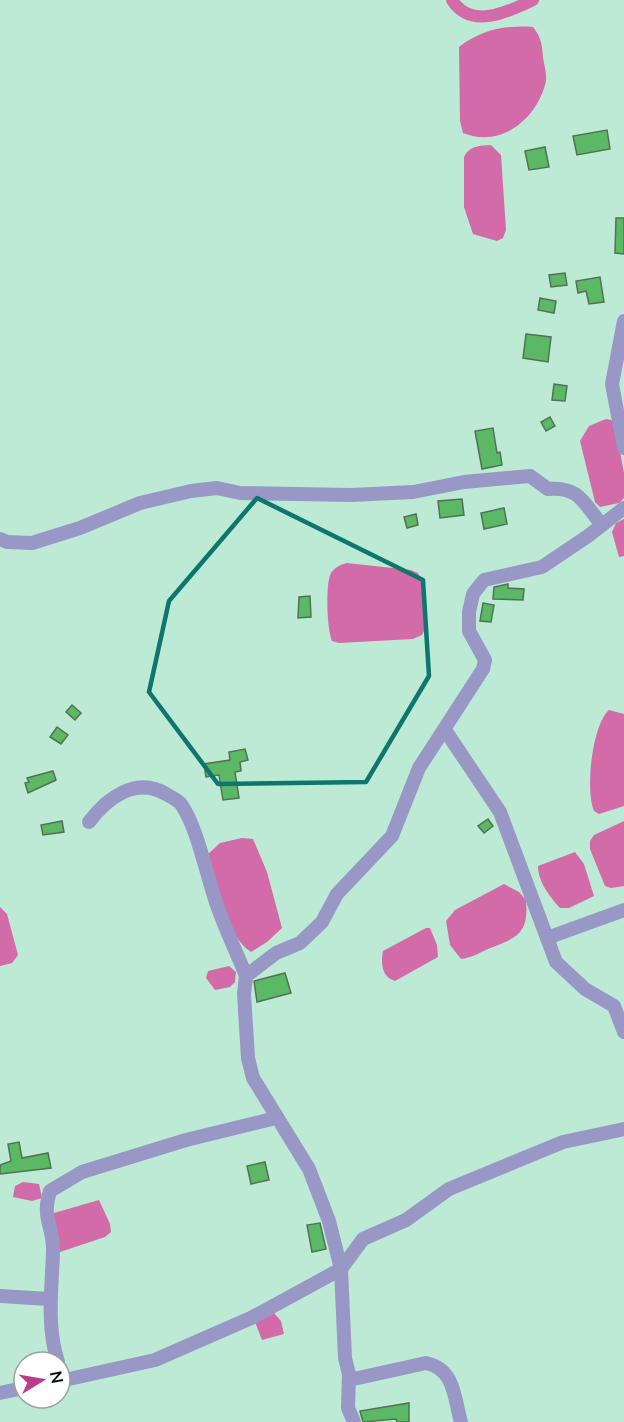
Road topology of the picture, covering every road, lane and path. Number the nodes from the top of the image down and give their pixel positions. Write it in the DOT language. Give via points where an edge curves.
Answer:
graph roads {
  1 [pos="624,321"];
  2 [pos="624,448"];
  3 [pos="624,508"];
  4 [pos="602,525"];
  5 [pos="0,539"];
  6 [pos="446,730"];
  7 [pos="88,822"];
  8 [pos="624,910"];
  9 [pos="547,938"];
  10 [pos="246,976"];
  11 [pos="624,1032"];
  12 [pos="276,1118"];
  13 [pos="624,1129"];
  14 [pos="341,1269"];
  15 [pos="0,1296"];
  16 [pos="49,1299"];
  17 [pos="54,1350"];
  18 [pos="72,1374"];
  19 [pos="349,1380"];
  20 [pos="354,1422"];
  21 [pos="461,1422"];
  1 -- 2 [label="street" via="612,384"];
  3 -- 4 [label="street"];
  4 -- 5 [label="street" via="571,490 548,489 530,476 413,492 351,495 240,493 217,488 191,491 140,503 32,543"];
  4 -- 6 [label="street" via="542,567 484,580 472,594 469,630 485,660 478,679"];
  6 -- 9 [label="street" via="500,812"];
  6 -- 10 [label="street" via="419,768 392,836 336,894 322,922 300,943 276,953"];
  7 -- 10 [label="street" via="101,805 118,793 146,786 180,802"];
  8 -- 9 [label="street"];
  9 -- 11 [label="street" via="556,962 572,978 614,1006"];
  10 -- 12 [label="street" via="248,1058 253,1078"];
  12 -- 14 [label="street" via="309,1169 329,1221"];
  12 -- 16 [label="street" via="82,1172 50,1191 45,1208 54,1248"];
  13 -- 14 [label="street" via="563,1142 449,1189 406,1220 363,1239"];
  14 -- 18 [label="street" via="251,1318 155,1360"];
  14 -- 19 [label="street"];
  15 -- 16 [label="street"];
  16 -- 17 [label="street"];
  19 -- 20 [label="street" via="348,1408"];
  19 -- 21 [label="street" via="426,1363 439,1366 452,1385"];
}
